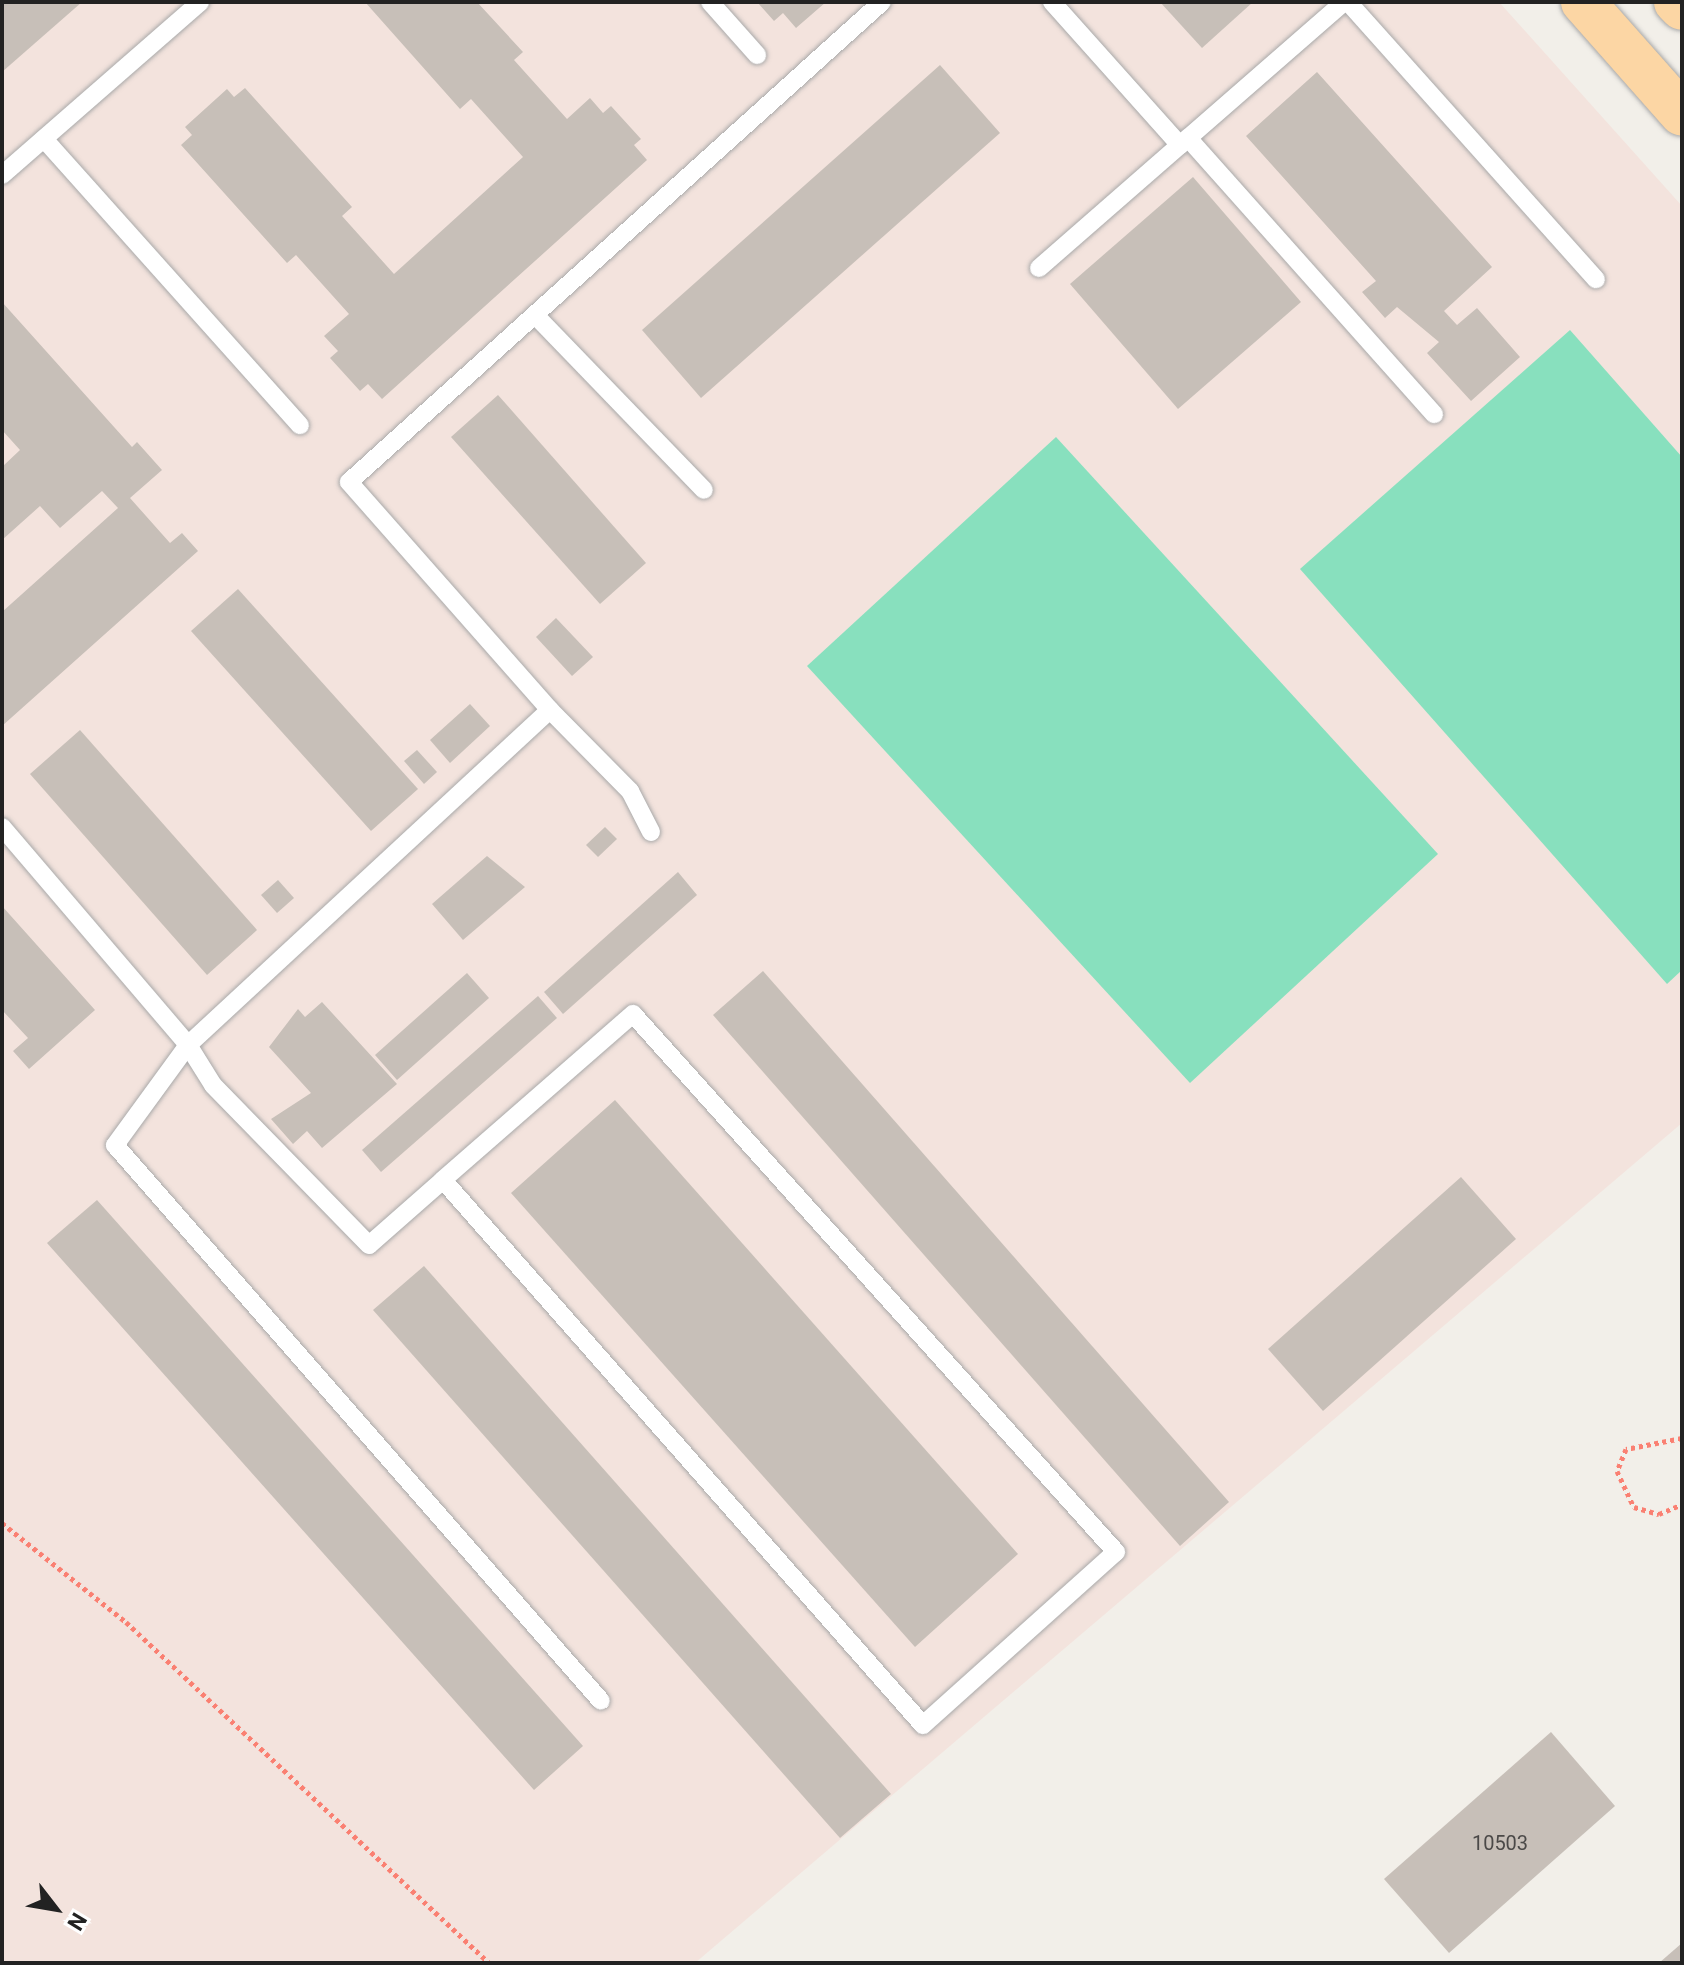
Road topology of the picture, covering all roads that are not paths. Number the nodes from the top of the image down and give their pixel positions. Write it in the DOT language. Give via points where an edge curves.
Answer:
graph roads {
  1 [pos="200,2"];
  2 [pos="710,2"];
  3 [pos="882,2"];
  4 [pos="1052,2"];
  5 [pos="1346,2"];
  6 [pos="1583,2"];
  7 [pos="1676,2"];
  8 [pos="1682,8"];
  9 [pos="757,55"];
  10 [pos="1682,114"];
  11 [pos="44,139"];
  12 [pos="1184,142"];
  13 [pos="2,175"];
  14 [pos="1039,268"];
  15 [pos="1596,279"];
  16 [pos="535,315"];
  17 [pos="1434,414"];
  18 [pos="300,425"];
  19 [pos="704,490"];
  20 [pos="550,710"];
  21 [pos="2,827"];
  22 [pos="651,832"];
  23 [pos="188,1045"];
  24 [pos="443,1180"];
  25 [pos="601,1701"];
  1 -- 11 [label="lane"];
  2 -- 9 [label="lane"];
  3 -- 16 [label="lane"];
  4 -- 12 [label="lane"];
  5 -- 12 [label="lane"];
  5 -- 15 [label="lane"];
  6 -- 10 [label="main road"];
  7 -- 8 [label="main road"];
  11 -- 13 [label="lane"];
  11 -- 18 [label="lane"];
  12 -- 14 [label="lane"];
  12 -- 17 [label="lane"];
  16 -- 19 [label="lane"];
  16 -- 20 [label="lane" via="349,482"];
  20 -- 22 [label="lane" via="630,791"];
  20 -- 23 [label="lane"];
  21 -- 23 [label="lane"];
  23 -- 24 [label="lane" via="213,1085 369,1245"];
  23 -- 25 [label="lane" via="115,1145"];
  24 -- 24 [label="lane" via="633,1014 1116,1552 923,1725"];
}
